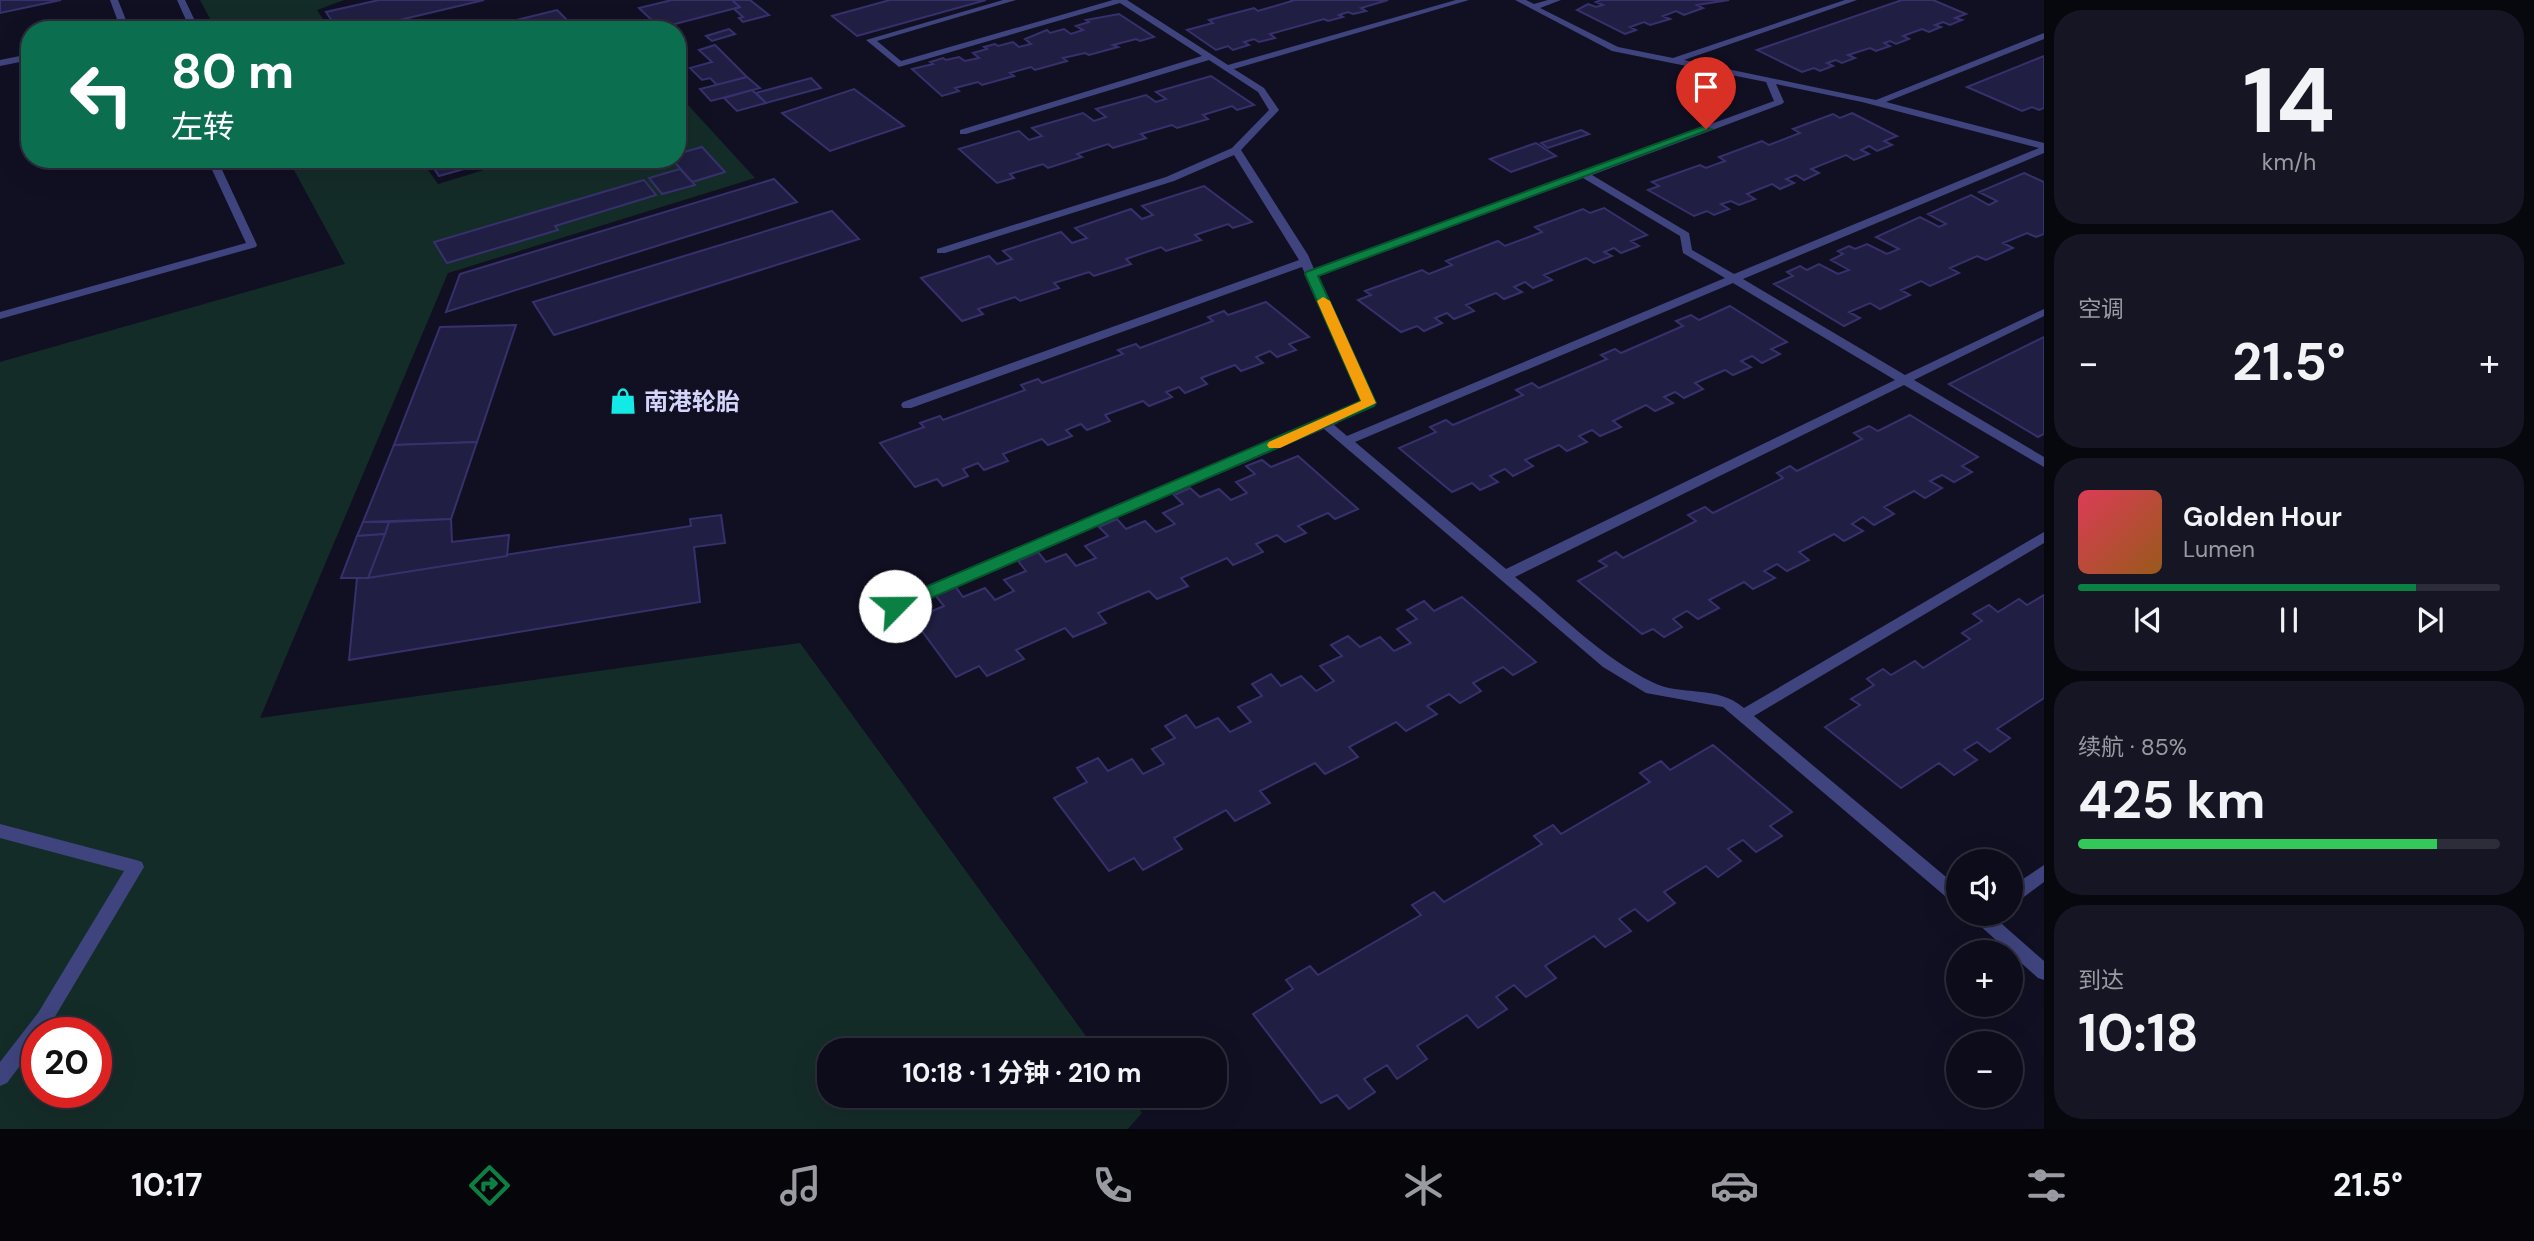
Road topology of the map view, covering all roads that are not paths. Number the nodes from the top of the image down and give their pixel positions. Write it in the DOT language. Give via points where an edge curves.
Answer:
graph roads {
  1 [pos="114,0"];
  2 [pos="181,0"];
  3 [pos="1012,0"];
  4 [pos="1121,0"];
  5 [pos="1465,0"];
  6 [pos="1519,0"];
  7 [pos="1557,0"];
  8 [pos="1853,0"];
  9 [pos="1533,7"];
  10 [pos="122,21"];
  11 [pos="191,21"];
  12 [pos="2044,36"];
  13 [pos="1210,57"];
  14 [pos="21,59"];
  15 [pos="1674,61"];
  16 [pos="0,63"];
  17 [pos="1227,68"];
  18 [pos="1770,80"];
  19 [pos="1876,103"];
  20 [pos="963,132"];
  21 [pos="2044,148"];
  22 [pos="1236,150"];
  23 [pos="216,168"];
  24 [pos="1584,174"];
  25 [pos="941,251"];
  26 [pos="1308,268"];
  27 [pos="1733,278"];
  28 [pos="2044,312"];
  29 [pos="0,316"];
  30 [pos="1904,380"];
  31 [pos="907,405"];
  32 [pos="1325,424"];
  33 [pos="1346,441"];
  34 [pos="2044,463"];
  35 [pos="2044,537"];
  36 [pos="1505,576"];
  37 [pos="895,606"];
  38 [pos="1744,715"];
  39 [pos="0,831"];
  40 [pos="2044,872"];
  41 [pos="1946,887"];
  42 [pos="2023,888"];
  43 [pos="1994,926"];
  44 [pos="2044,972"];
  45 [pos="0,1077"];
  1 -- 10 [label="lane"];
  2 -- 11 [label="lane"];
  3 -- 4 [label="lane" via="870,40 899,64"];
  4 -- 13 [label="lane"];
  5 -- 17 [label="lane"];
  6 -- 9 [label="lane"];
  7 -- 9 [label="lane"];
  8 -- 15 [label="lane"];
  9 -- 15 [label="lane" via="1615,49"];
  12 -- 19 [label="lane"];
  13 -- 17 [label="lane"];
  13 -- 20 [label="lane"];
  14 -- 16 [label="lane"];
  15 -- 18 [label="lane"];
  17 -- 22 [label="lane" via="1261,90 1274,110"];
  18 -- 19 [label="lane"];
  18 -- 24 [label="lane" via="1779,102"];
  19 -- 21 [label="lane"];
  21 -- 27 [label="lane"];
  22 -- 25 [label="lane" via="1170,179"];
  22 -- 26 [label="lane"];
  23 -- 29 [label="lane" via="252,245"];
  24 -- 26 [label="lane"];
  24 -- 27 [label="lane" via="1685,234 1687,251"];
  26 -- 31 [label="lane"];
  26 -- 32 [label="lane" via="1369,403"];
  27 -- 30 [label="lane"];
  27 -- 33 [label="lane"];
  28 -- 30 [label="lane"];
  30 -- 34 [label="lane"];
  30 -- 36 [label="lane"];
  32 -- 33 [label="lane"];
  32 -- 37 [label="lane"];
  33 -- 36 [label="lane"];
  35 -- 38 [label="lane"];
  36 -- 38 [label="lane" via="1608,663 1651,689 1727,702"];
  38 -- 41 [label="lane"];
  39 -- 45 [label="lane" via="136,867 44,1019"];
  40 -- 42 [label="lane"];
  43 -- 44 [label="lane"];
}
